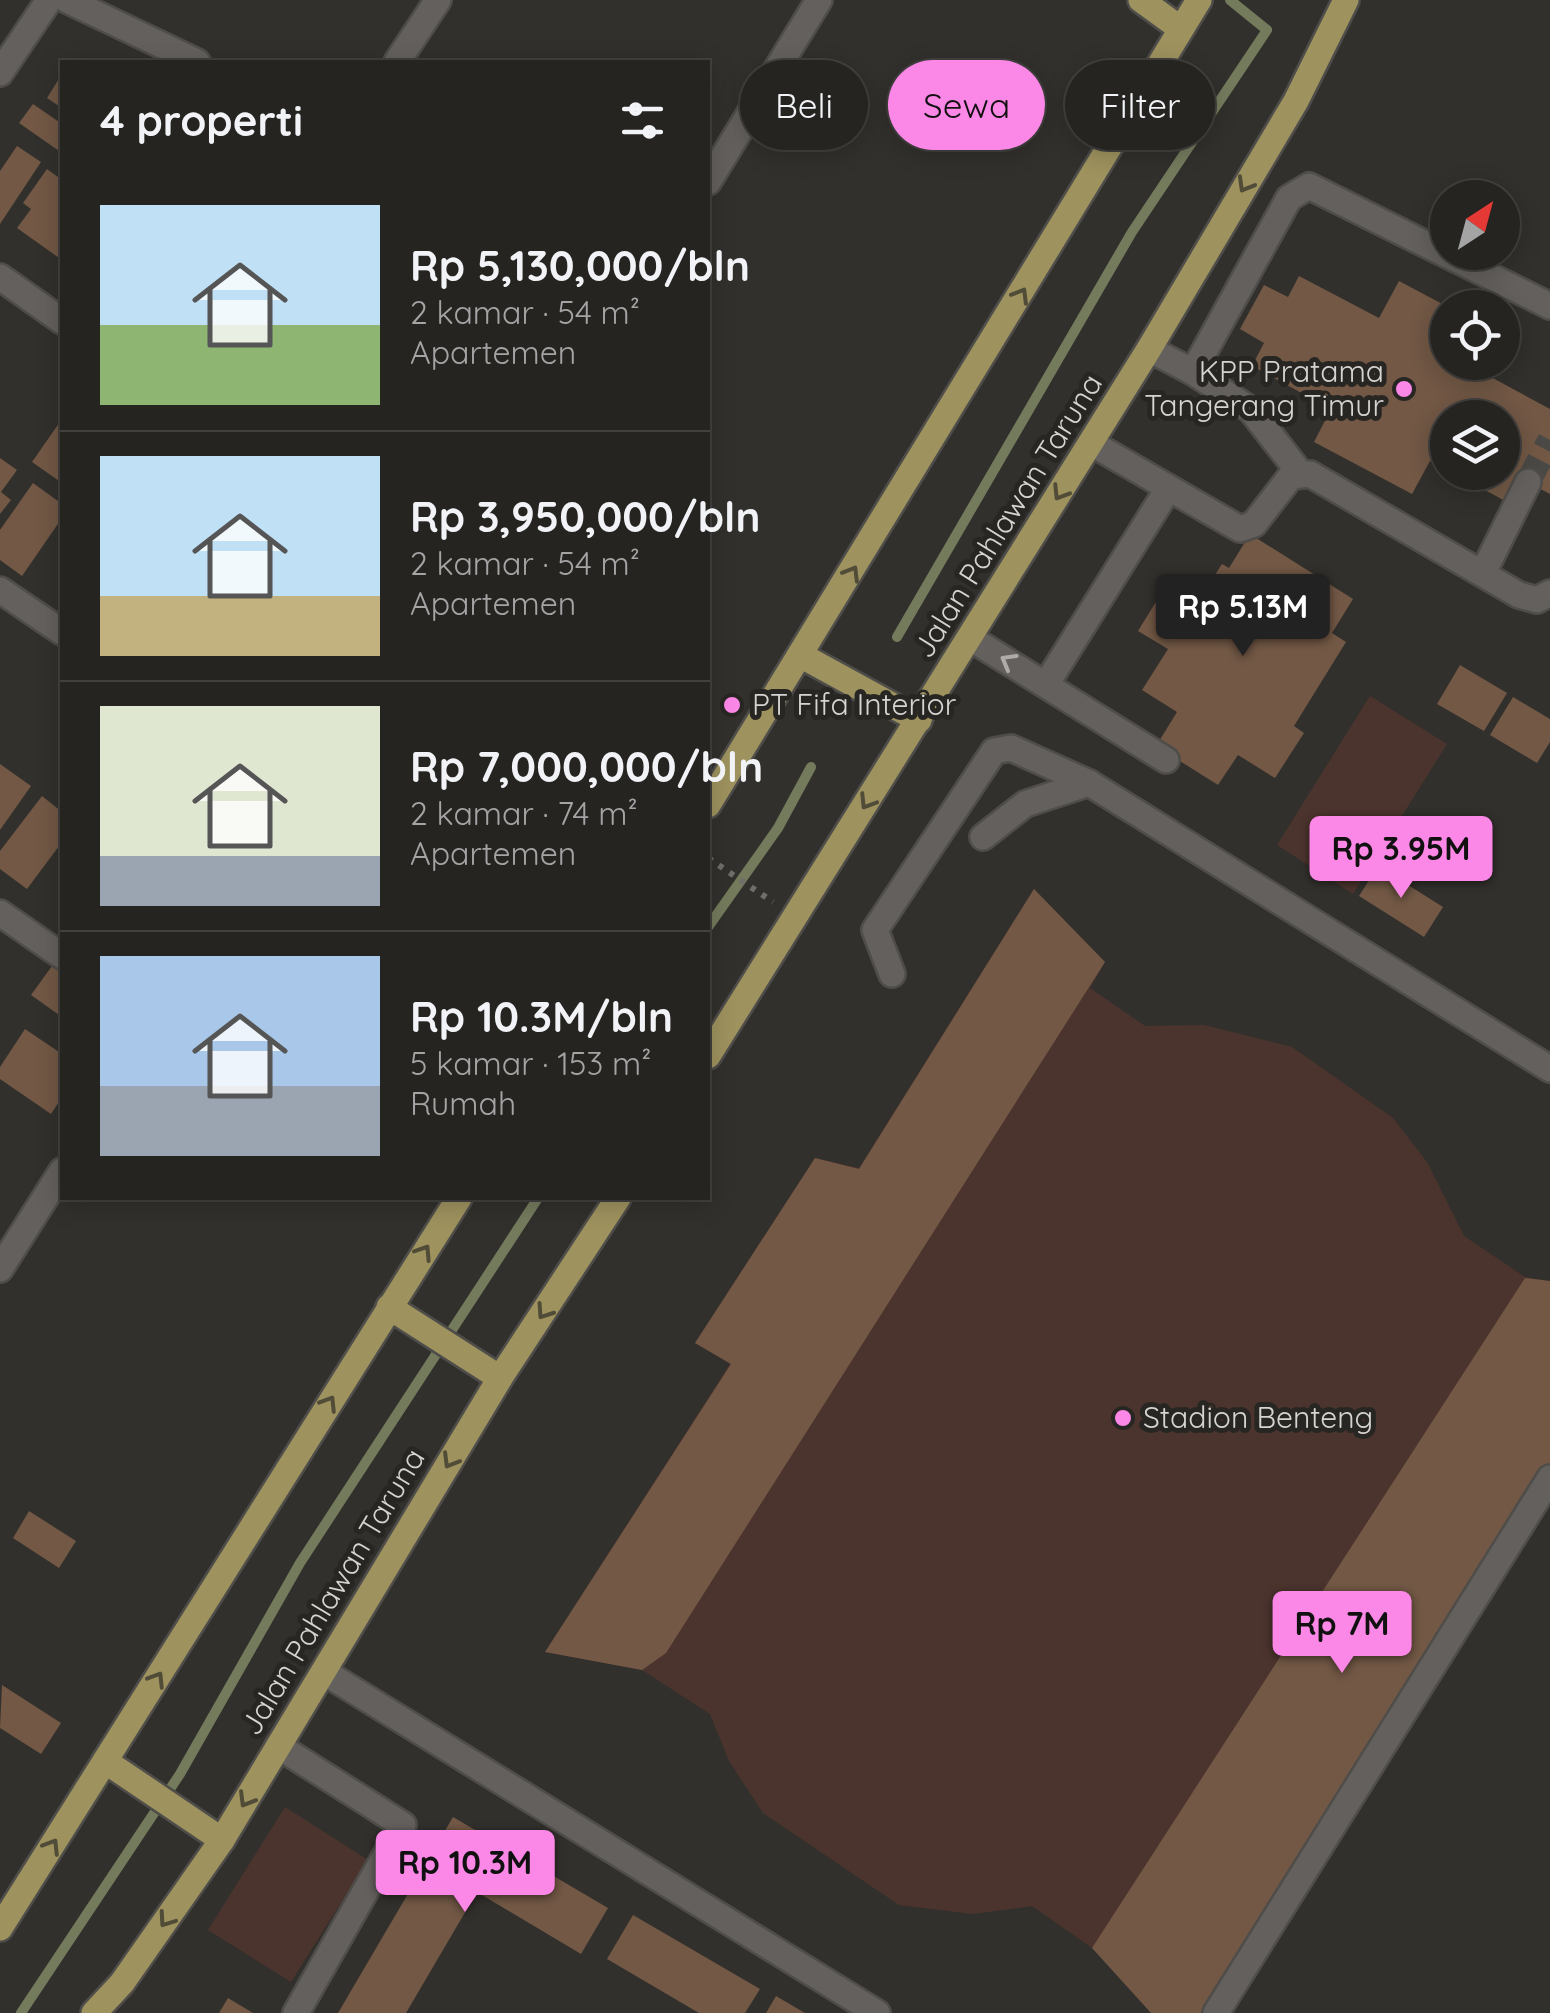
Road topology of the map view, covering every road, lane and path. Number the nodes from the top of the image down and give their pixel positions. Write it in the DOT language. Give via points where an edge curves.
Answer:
graph roads {
  1 [pos="49,0"];
  2 [pos="67,0"];
  3 [pos="438,0"];
  4 [pos="819,0"];
  5 [pos="1141,0"];
  6 [pos="1346,0"];
  7 [pos="1191,13"];
  8 [pos="193,60"];
  9 [pos="398,60"];
  10 [pos="0,73"];
  11 [pos="710,179"];
  12 [pos="0,278"];
  13 [pos="1550,306"];
  14 [pos="60,320"];
  15 [pos="1149,349"];
  16 [pos="1193,372"];
  17 [pos="1091,443"];
  18 [pos="1300,473"];
  19 [pos="1528,482"];
  20 [pos="1168,489"];
  21 [pos="1482,573"];
  22 [pos="0,590"];
  23 [pos="1550,593"];
  24 [pos="60,631"];
  25 [pos="970,638"];
  26 [pos="802,656"];
  27 [pos="1047,683"];
  28 [pos="919,720"];
  29 [pos="1166,760"];
  30 [pos="1089,783"];
  31 [pos="710,802"];
  32 [pos="982,837"];
  33 [pos="710,860"];
  34 [pos="758,892"];
  35 [pos="0,913"];
  36 [pos="60,955"];
  37 [pos="892,974"];
  38 [pos="710,1053"];
  39 [pos="1550,1069"];
  40 [pos="60,1174"];
  41 [pos="458,1200"];
  42 [pos="617,1200"];
  43 [pos="0,1268"];
  44 [pos="388,1306"];
  45 [pos="500,1378"];
  46 [pos="1550,1478"];
  47 [pos="324,1672"];
  48 [pos="278,1746"];
  49 [pos="114,1767"];
  50 [pos="211,1833"];
  51 [pos="0,1928"];
  52 [pos="94,2013"];
  53 [pos="296,2013"];
  54 [pos="877,2013"];
  55 [pos="1216,2013"];
  1 -- 10 [label="street"];
  2 -- 8 [label="street"];
  3 -- 9 [label="street"];
  4 -- 11 [label="street"];
  5 -- 7 [label="main road"];
  6 -- 15 [label="main road, Jalan Pahlawan Taruna, one-way" via="1296,101"];
  26 -- 7 [label="main road, one-way"];
  12 -- 14 [label="street"];
  13 -- 16 [label="street" via="1309,186 1289,198"];
  15 -- 16 [label="street"];
  15 -- 17 [label="main road, Jalan Pahlawan Taruna"];
  16 -- 18 [label="street" via="1252,410"];
  17 -- 20 [label="street"];
  17 -- 25 [label="main road, Jalan Pahlawan Taruna, one-way"];
  18 -- 20 [label="street" via="1284,481 1248,528 1234,528"];
  18 -- 21 [label="street"];
  19 -- 21 [label="street"];
  20 -- 27 [label="street"];
  21 -- 23 [label="street" via="1530,598"];
  22 -- 24 [label="street"];
  27 -- 25 [label="street, one-way"];
  25 -- 28 [label="main road, Jalan Pahlawan Taruna"];
  26 -- 28 [label="main road"];
  26 -- 31 [label="main road"];
  27 -- 29 [label="street"];
  28 -- 38 [label="main road, Jalan Pahlawan Taruna, one-way"];
  30 -- 32 [label="street" via="1020,806"];
  30 -- 37 [label="street" via="1011,748 994,751 875,930"];
  30 -- 39 [label="street"];
  33 -- 34 [label="path"];
  35 -- 36 [label="street"];
  40 -- 43 [label="street"];
  44 -- 41 [label="main road, one-way"];
  42 -- 45 [label="main road, Jalan Pahlawan Taruna, one-way"];
  44 -- 45 [label="main road"];
  49 -- 44 [label="main road, one-way"];
  45 -- 47 [label="main road, Jalan Pahlawan Taruna, one-way"];
  46 -- 55 [label="street"];
  47 -- 48 [label="main road, Jalan Pahlawan Taruna"];
  47 -- 54 [label="street" via="553,1801"];
  48 -- 50 [label="main road, Jalan Pahlawan Taruna, one-way"];
  48 -- 53 [label="street" via="402,1826"];
  49 -- 50 [label="main road"];
  51 -- 49 [label="main road, one-way"];
  50 -- 52 [label="main road, Jalan Pahlawan Taruna, one-way" via="122,1983"];
}
